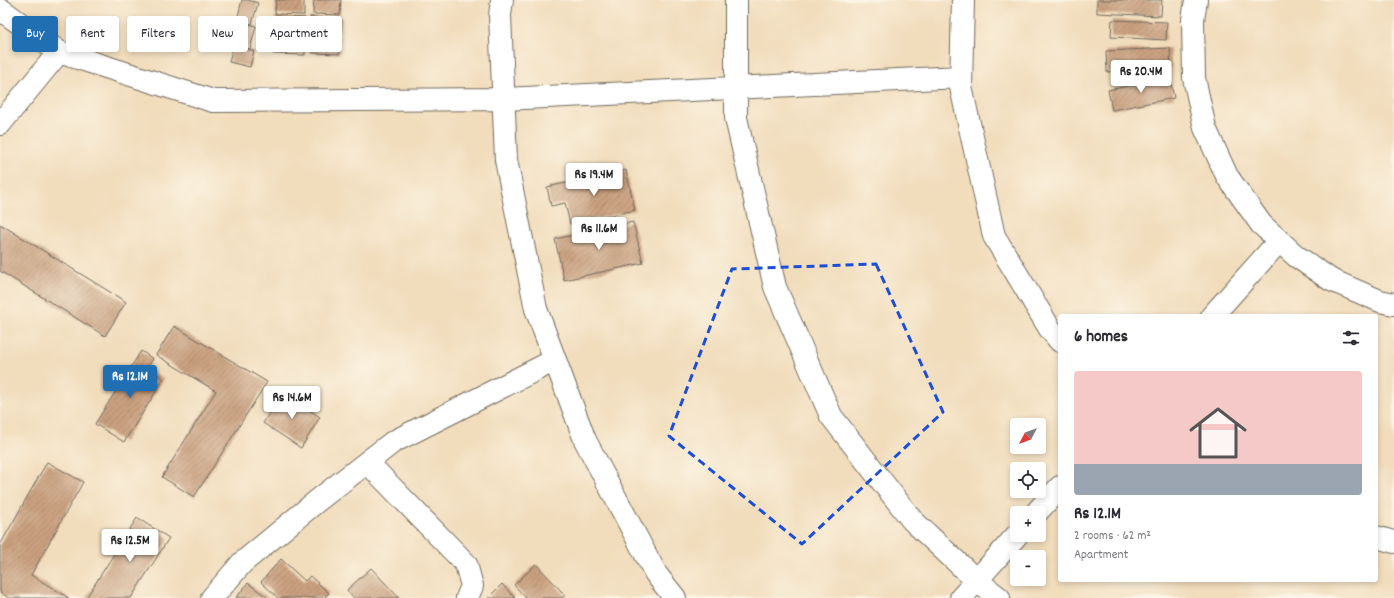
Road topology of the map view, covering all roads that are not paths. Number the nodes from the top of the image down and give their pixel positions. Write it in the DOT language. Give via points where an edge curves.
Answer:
graph roads {
  1 [pos="502,0"];
  2 [pos="736,0"];
  3 [pos="963,0"];
  4 [pos="1196,0"];
  5 [pos="0,9"];
  6 [pos="59,52"];
  7 [pos="961,77"];
  8 [pos="736,88"];
  9 [pos="504,99"];
  10 [pos="0,124"];
  11 [pos="1279,241"];
  12 [pos="1394,304"];
  13 [pos="1214,314"];
  14 [pos="1058,339"];
  15 [pos="555,360"];
  16 [pos="367,462"];
  17 [pos="1058,489"];
  18 [pos="1042,506"];
  19 [pos="1378,538"];
  20 [pos="1011,542"];
  21 [pos="1394,542"];
  22 [pos="976,580"];
  23 [pos="212,598"];
  24 [pos="467,598"];
  25 [pos="675,598"];
  26 [pos="960,598"];
  27 [pos="999,598"];
  1 -- 9 [label="street" via="500,15"];
  2 -- 8 [label="street"];
  3 -- 7 [label="street"];
  4 -- 11 [label="street" via="1192,20 1194,78 1205,128 1227,176 1261,224"];
  5 -- 6 [label="street"];
  6 -- 9 [label="street" via="213,101"];
  6 -- 10 [label="street"];
  7 -- 8 [label="street"];
  7 -- 14 [label="street" via="961,87 994,236"];
  8 -- 9 [label="street"];
  8 -- 22 [label="street" via="736,118 775,287 831,416 912,520"];
  9 -- 15 [label="street" via="506,160 536,309"];
  11 -- 12 [label="street" via="1331,280 1380,301"];
  11 -- 13 [label="street"];
  15 -- 16 [label="street" via="393,442"];
  15 -- 25 [label="street" via="585,440 656,574"];
  16 -- 23 [label="street" via="242,563"];
  16 -- 24 [label="street" via="466,564 472,586"];
  17 -- 18 [label="street"];
  19 -- 21 [label="street"];
  20 -- 22 [label="street"];
  22 -- 26 [label="street"];
  22 -- 27 [label="street"];
}
